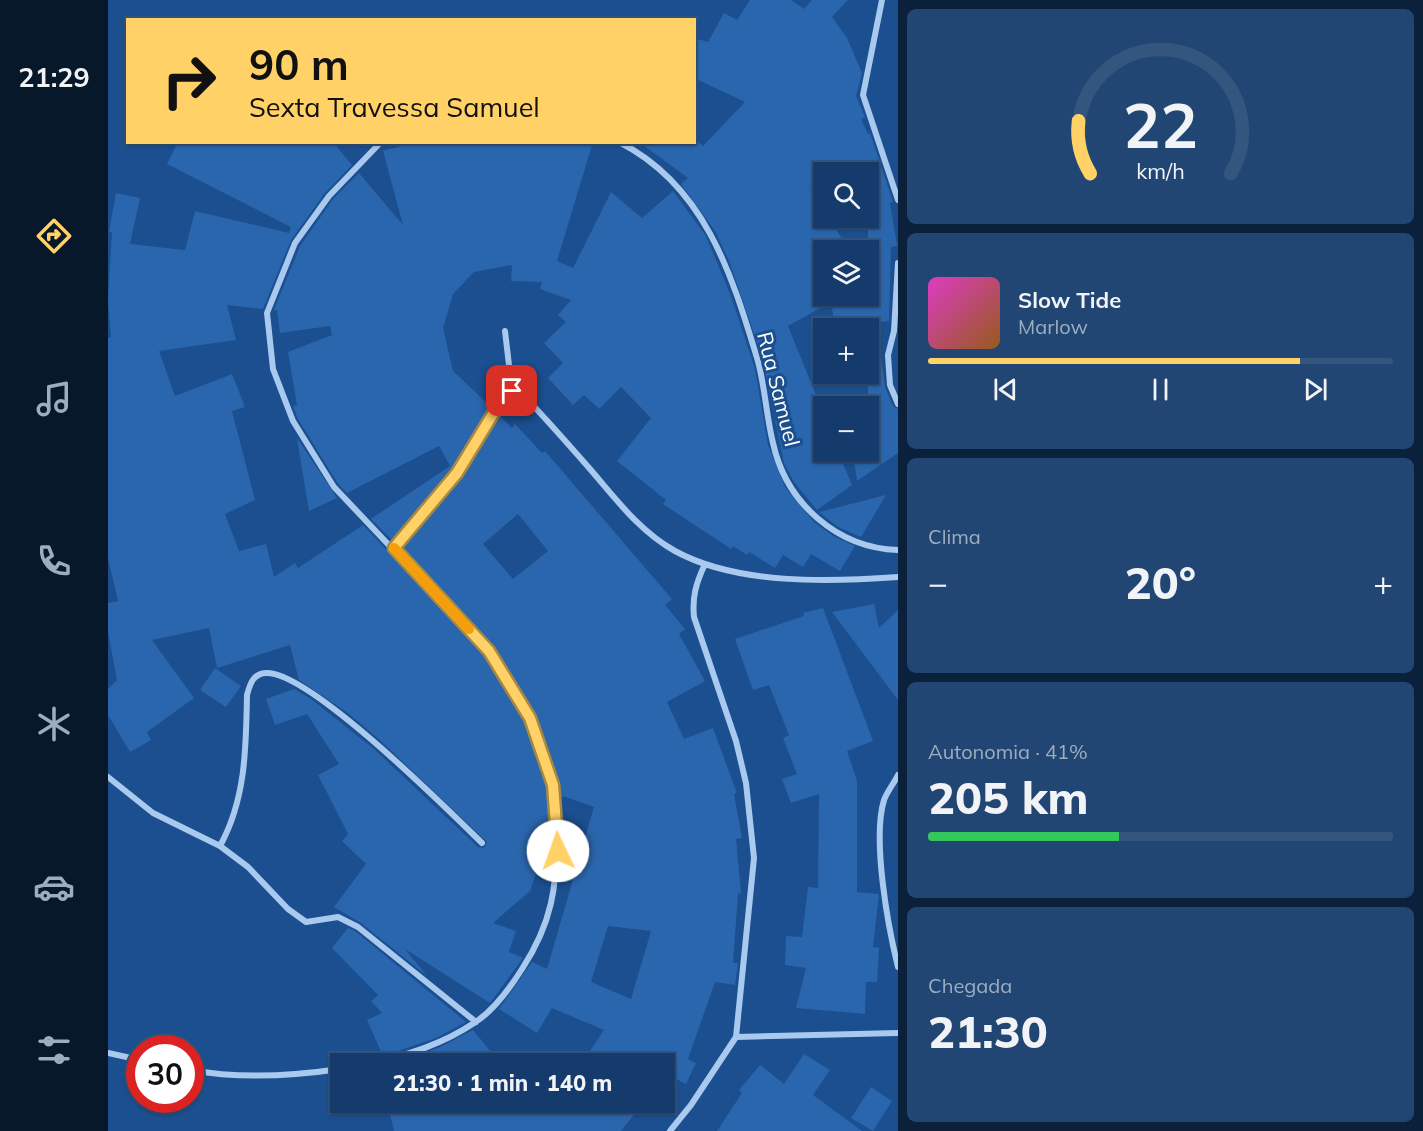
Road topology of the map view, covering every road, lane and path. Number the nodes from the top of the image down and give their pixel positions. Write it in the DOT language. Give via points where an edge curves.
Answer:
graph roads {
  1 [pos="882,0"];
  2 [pos="379,144"];
  3 [pos="622,144"];
  4 [pos="898,200"];
  5 [pos="898,263"];
  6 [pos="505,331"];
  7 [pos="512,391"];
  8 [pos="898,404"];
  9 [pos="394,548"];
  10 [pos="898,550"];
  11 [pos="705,564"];
  12 [pos="898,577"];
  13 [pos="898,775"];
  14 [pos="108,777"];
  15 [pos="482,843"];
  16 [pos="220,846"];
  17 [pos="898,967"];
  18 [pos="476,1022"];
  19 [pos="898,1033"];
  20 [pos="736,1037"];
  21 [pos="108,1053"];
  22 [pos="415,1053"];
  23 [pos="126,1057"];
  24 [pos="204,1071"];
  25 [pos="330,1071"];
  26 [pos="670,1131"];
  1 -- 4 [label="street" via="863,95"];
  2 -- 9 [label="street" via="329,196 295,243 267,313 273,369 293,421 334,487"];
  3 -- 10 [label="street, Rua Samuel" via="672,178 708,225 758,360 773,446 788,481 808,510 830,530 855,544"];
  5 -- 8 [label="street" via="894,331 888,355 890,385"];
  6 -- 7 [label="street"];
  7 -- 9 [label="street" via="500,395 499,404 457,473"];
  7 -- 11 [label="street" via="526,398 649,532 674,550"];
  9 -- 18 [label="street" via="489,651 508,678 530,718 553,785 558,851 556,892 543,933 513,983"];
  11 -- 12 [label="street" via="798,579"];
  11 -- 20 [label="street" via="692,600 694,617 736,741 752,822 752,892"];
  13 -- 17 [label="street" via="884,800 881,830 881,860"];
  14 -- 16 [label="street" via="153,813"];
  15 -- 16 [label="street" via="353,725 294,682 265,673 250,682 243,783 228,833"];
  16 -- 18 [label="street" via="306,922 338,917 358,927"];
  18 -- 22 [label="street"];
  19 -- 20 [label="street"];
  20 -- 26 [label="street" via="692,1105"];
  21 -- 23 [label="street"];
  24 -- 25 [label="street" via="301,1075"];
}
